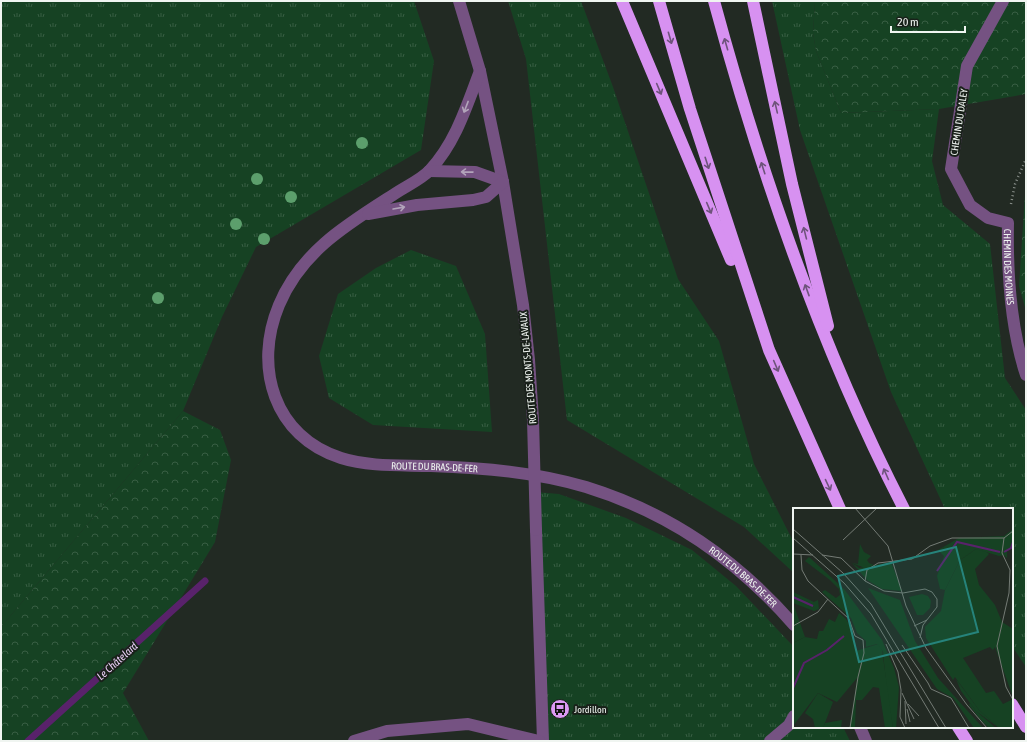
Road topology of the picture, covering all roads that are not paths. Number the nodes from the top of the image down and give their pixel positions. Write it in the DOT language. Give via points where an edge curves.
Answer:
graph roads {
  1 [pos="460,1"];
  2 [pos="622,1"];
  3 [pos="659,1"];
  4 [pos="714,1"];
  5 [pos="753,1"];
  6 [pos="1003,1"];
  7 [pos="480,71"];
  8 [pos="429,171"];
  9 [pos="504,182"];
  10 [pos="361,215"];
  11 [pos="1008,223"];
  12 [pos="769,350"];
  13 [pos="838,366"];
  14 [pos="1026,376"];
  15 [pos="840,508"];
  16 [pos="904,508"];
  17 [pos="793,624"];
  18 [pos="1013,706"];
  19 [pos="793,718"];
  20 [pos="1026,727"];
  21 [pos="860,728"];
  22 [pos="959,728"];
  23 [pos="354,741"];
  24 [pos="539,741"];
  25 [pos="544,741"];
  26 [pos="770,741"];
  27 [pos="866,741"];
  28 [pos="967,741"];
  1 -- 7 [label="street, ROUTE DES MONTS-DE-LAVAUX"];
  2 -- 12 [label="highway, one-way"];
  3 -- 12 [label="highway, one-way" via="692,116"];
  13 -- 4 [label="highway, one-way" via="764,171"];
  13 -- 5 [label="highway, one-way" via="792,184"];
  6 -- 11 [label="street, CHEMIN DU DALEY" via="967,66 952,169 970,205 988,218"];
  7 -- 8 [label="street, ROUTE DU BRAS-DE-FER, one-way" via="459,127 450,144"];
  7 -- 9 [label="street, ROUTE DES MONTS-DE-LAVAUX"];
  9 -- 8 [label="street, one-way" via="475,172"];
  8 -- 10 [label="street, ROUTE DU BRAS-DE-FER"];
  10 -- 9 [label="street, ROUTE DU BRAS-DE-FER, one-way" via="417,205 473,200 486,196"];
  9 -- 25 [label="street, ROUTE DES MONTS-DE-LAVAUX, bridge" via="530,360"];
  10 -- 17 [label="street, ROUTE DU BRAS-DE-FER" via="316,250 284,292 273,321 267,356 273,392 286,418 298,434 330,453 363,463 527,472 610,495 661,517 703,542 762,590"];
  11 -- 14 [label="street, CHEMIN DES MOINES" via="1007,263 1013,319"];
  12 -- 15 [label="highway, one-way"];
  16 -- 13 [label="highway, one-way"];
  18 -- 20 [label="highway"];
  19 -- 26 [label="street" via="789,725"];
  21 -- 27 [label="street"];
  22 -- 28 [label="highway"];
  23 -- 24 [label="street" via="387,730 468,724"];
}
